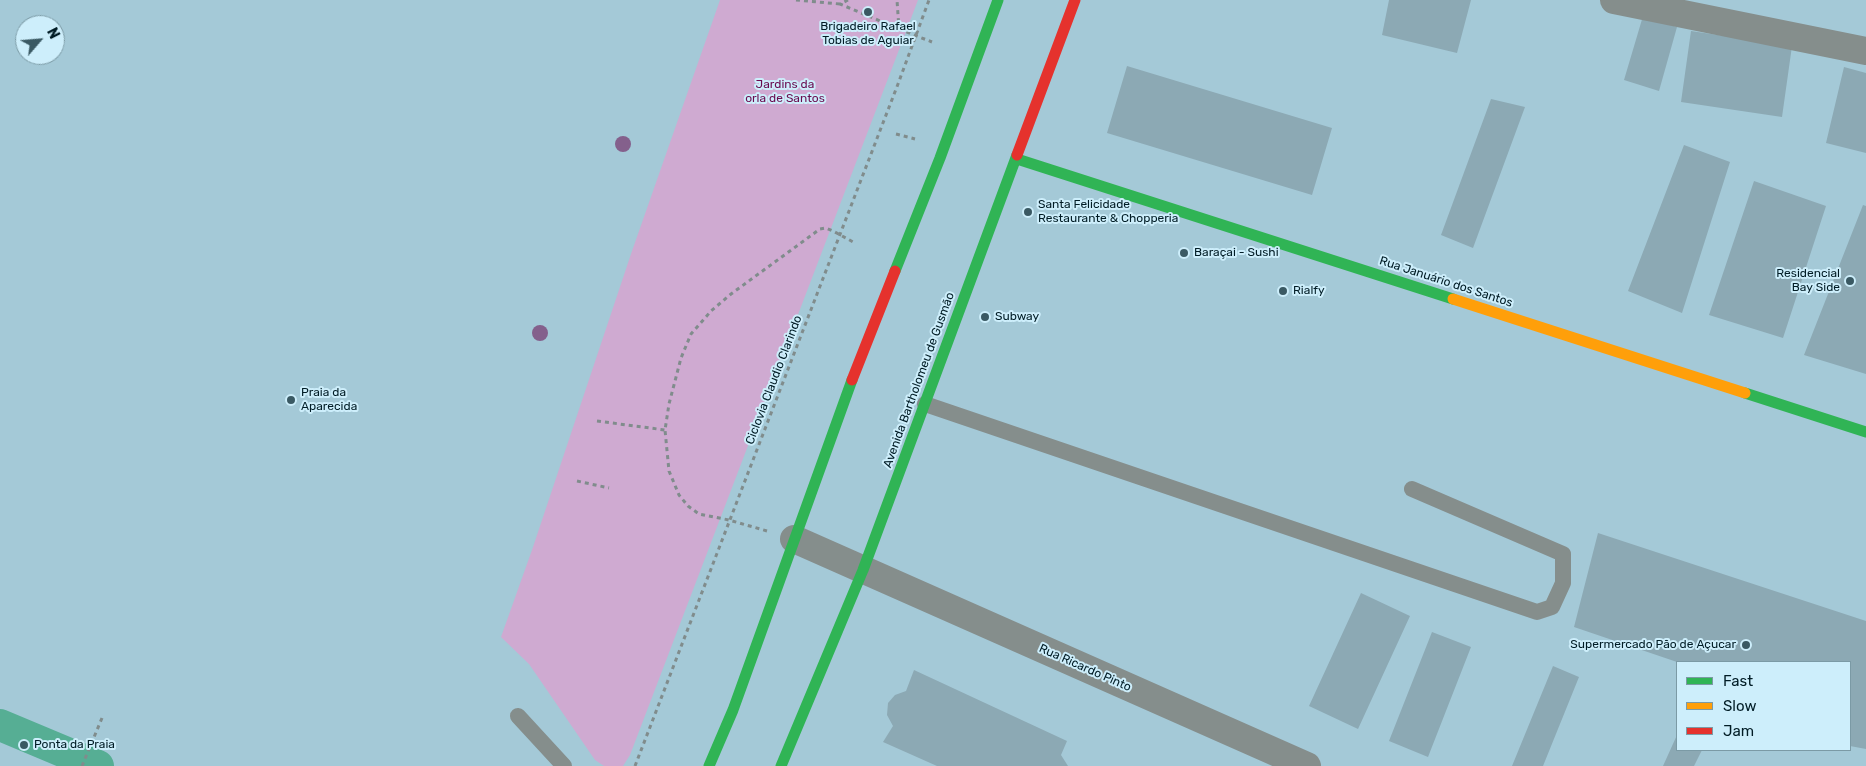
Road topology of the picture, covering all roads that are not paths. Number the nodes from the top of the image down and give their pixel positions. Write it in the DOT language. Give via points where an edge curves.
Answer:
graph roads {
  1 [pos="998,0"];
  2 [pos="1076,0"];
  3 [pos="1614,0"];
  4 [pos="1866,51"];
  5 [pos="1017,159"];
  6 [pos="925,404"];
  7 [pos="1866,432"];
  8 [pos="1412,489"];
  9 [pos="794,539"];
  10 [pos="863,570"];
  11 [pos="518,716"];
  12 [pos="564,766"];
  13 [pos="709,766"];
  14 [pos="781,766"];
  15 [pos="1307,766"];
  1 -- 9 [label="main road"];
  2 -- 5 [label="main road, Avenida Bartholomeu de Gusmão"];
  3 -- 4 [label="street"];
  5 -- 6 [label="main road, Avenida Bartholomeu de Gusmão"];
  5 -- 7 [label="main road, Rua Januário dos Santos"];
  6 -- 8 [label="lane" via="1537,612 1552,607 1563,583 1563,554"];
  6 -- 10 [label="main road, Avenida Bartholomeu de Gusmão"];
  9 -- 10 [label="street, Rua Ricardo Pinto"];
  9 -- 13 [label="main road" via="733,710"];
  10 -- 14 [label="main road, Avenida Bartholomeu de Gusmão"];
  10 -- 15 [label="street, Rua Ricardo Pinto"];
  11 -- 12 [label="lane"];
}
